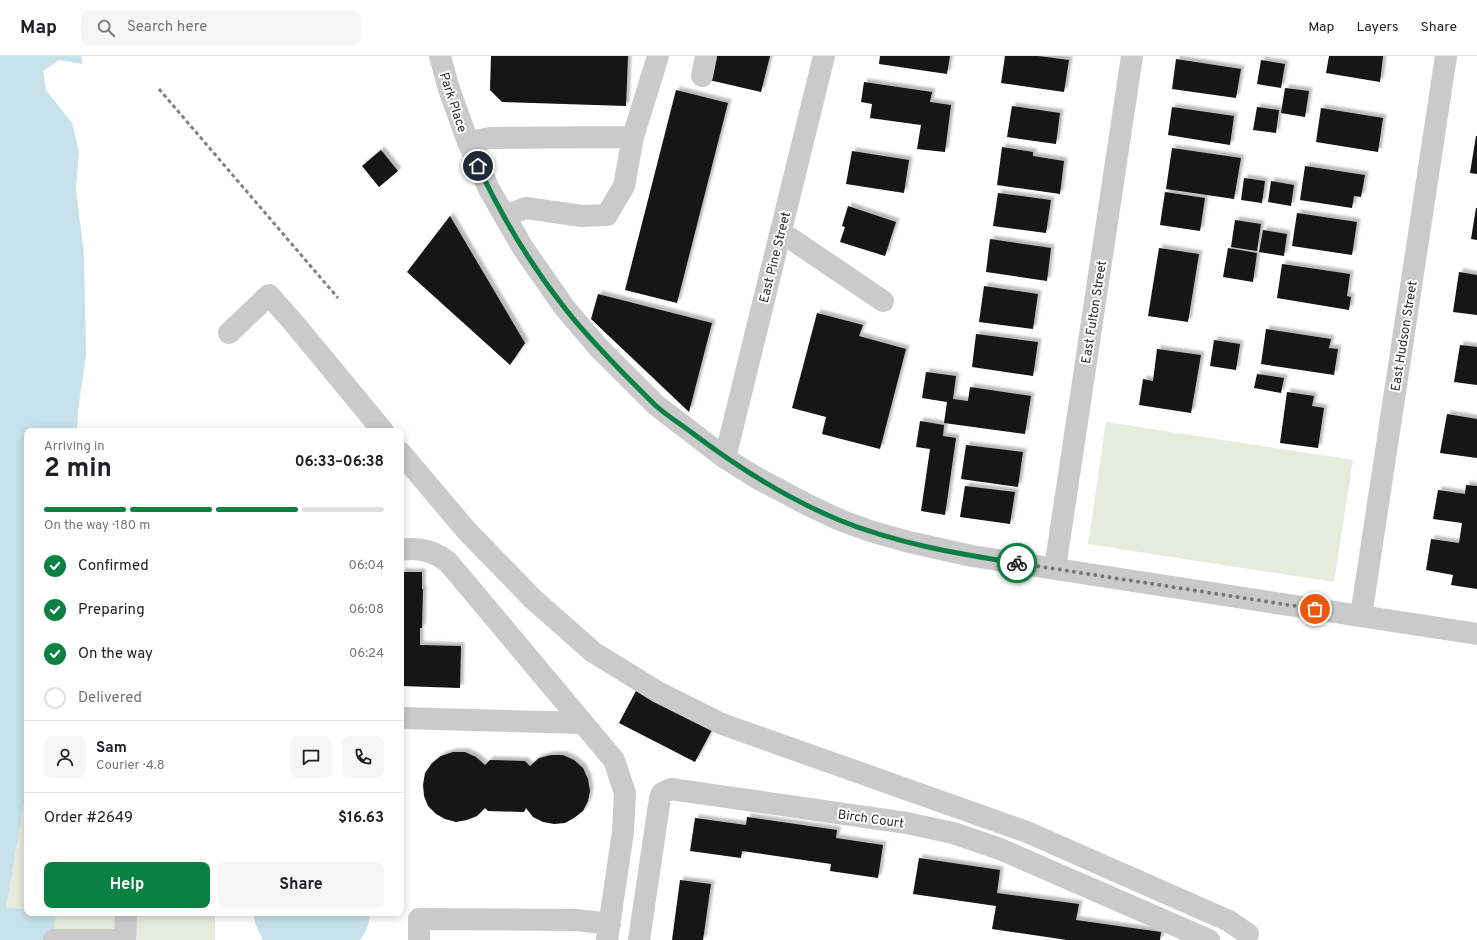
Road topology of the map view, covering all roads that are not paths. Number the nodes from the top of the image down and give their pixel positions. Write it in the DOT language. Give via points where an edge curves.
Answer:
graph roads {
  1 [pos="440,56"];
  2 [pos="658,56"];
  3 [pos="824,56"];
  4 [pos="1132,56"];
  5 [pos="1446,56"];
  6 [pos="633,137"];
  7 [pos="468,142"];
  8 [pos="505,216"];
  9 [pos="780,232"];
  10 [pos="883,301"];
  11 [pos="229,332"];
  12 [pos="381,428"];
  13 [pos="404,457"];
  14 [pos="725,458"];
  15 [pos="404,550"];
  16 [pos="1055,568"];
  17 [pos="1360,616"];
  18 [pos="1477,634"];
  19 [pos="404,718"];
  20 [pos="583,723"];
  21 [pos="126,916"];
  22 [pos="609,932"];
  23 [pos="1248,934"];
  24 [pos="54,940"];
  25 [pos="125,940"];
  26 [pos="419,940"];
  27 [pos="639,940"];
  28 [pos="1209,940"];
  1 -- 7 [label="street, Park Place"];
  2 -- 6 [label="street"];
  3 -- 9 [label="street, East Pine Street"];
  4 -- 16 [label="street, East Fulton Street"];
  5 -- 17 [label="street, East Hudson Street"];
  6 -- 7 [label="street" via="490,138"];
  6 -- 8 [label="street" via="624,186 608,215 582,216 526,208"];
  7 -- 8 [label="street, Park Place" via="489,189"];
  8 -- 14 [label="street, Park Place" via="523,248 564,307 598,347 656,405"];
  9 -- 10 [label="street"];
  9 -- 14 [label="street, East Pine Street"];
  11 -- 12 [label="street" via="269,295"];
  13 -- 23 [label="street" via="466,530 533,599 593,652 658,692 722,724 1028,832 1229,921"];
  14 -- 16 [label="street, Park Place" via="808,505 870,531 972,556"];
  15 -- 20 [label="street" via="419,548 448,562"];
  16 -- 17 [label="street, Park Place"];
  17 -- 18 [label="street, Park Place"];
  19 -- 20 [label="street"];
  20 -- 22 [label="street" via="614,760 625,792 623,832"];
  21 -- 25 [label="street"];
  22 -- 26 [label="street" via="576,920 419,919"];
  24 -- 25 [label="street"];
  27 -- 28 [label="street, Birch Court" via="660,798 662,793 675,789 907,823 954,833 1000,849"];
}
